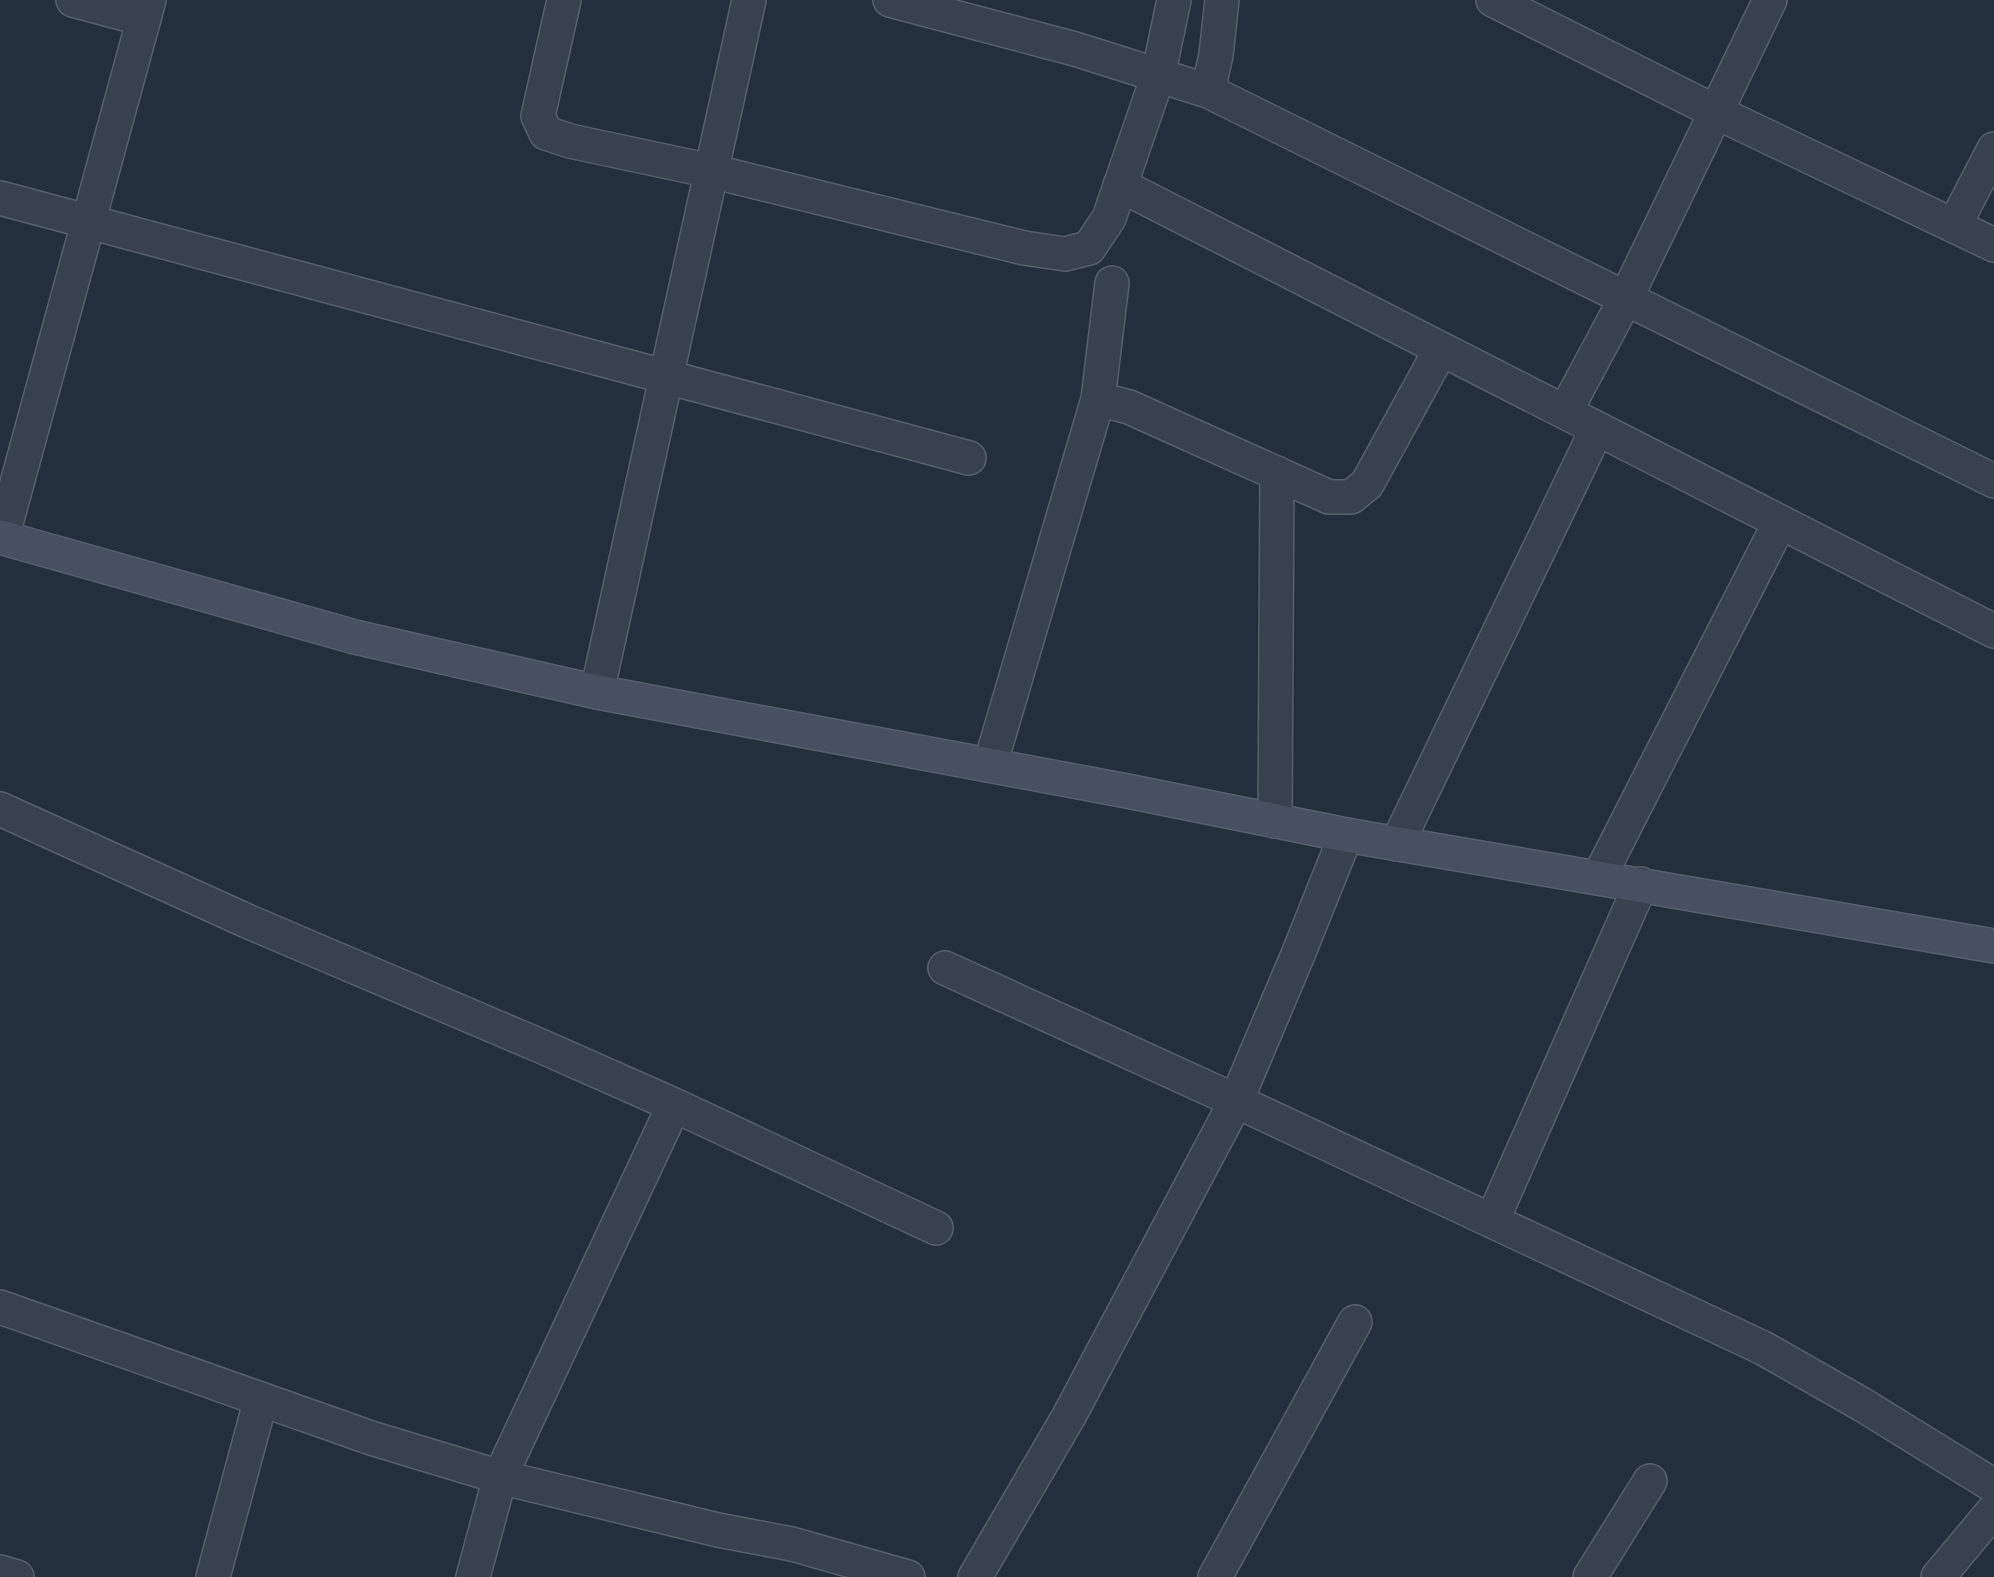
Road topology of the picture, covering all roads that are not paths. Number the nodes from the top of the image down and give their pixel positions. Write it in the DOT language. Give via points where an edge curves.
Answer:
graph roads {
  1 [pos="73,0"];
  2 [pos="564,0"];
  3 [pos="749,0"];
  4 [pos="890,0"];
  5 [pos="1174,0"];
  6 [pos="1222,0"];
  7 [pos="1492,0"];
  8 [pos="1770,0"];
  9 [pos="146,10"];
  10 [pos="1158,76"];
  11 [pos="1208,91"];
  12 [pos="1716,112"];
  13 [pos="1994,149"];
  14 [pos="711,171"];
  15 [pos="1120,185"];
  16 [pos="0,198"];
  17 [pos="89,221"];
  18 [pos="1954,226"];
  19 [pos="1994,245"];
  20 [pos="1112,283"];
  21 [pos="1626,298"];
  22 [pos="1441,349"];
  23 [pos="666,376"];
  24 [pos="1098,399"];
  25 [pos="1565,412"];
  26 [pos="1597,429"];
  27 [pos="969,458"];
  28 [pos="1277,473"];
  29 [pos="1994,481"];
  30 [pos="1780,522"];
  31 [pos="1,537"];
  32 [pos="1994,631"];
  33 [pos="597,692"];
  34 [pos="990,765"];
  35 [pos="0,809"];
  36 [pos="1275,821"];
  37 [pos="1346,835"];
  38 [pos="1396,844"];
  39 [pos="1599,877"];
  40 [pos="1641,884"];
  41 [pos="1994,946"];
  42 [pos="945,968"];
  43 [pos="1236,1101"];
  44 [pos="674,1105"];
  45 [pos="1492,1221"];
  46 [pos="936,1228"];
  47 [pos="0,1307"];
  48 [pos="1355,1322"];
  49 [pos="261,1399"];
  50 [pos="500,1477"];
  51 [pos="1650,1481"];
  52 [pos="1994,1486"];
  53 [pos="1994,1510"];
  54 [pos="0,1572"];
  55 [pos="17,1577"];
  56 [pos="213,1577"];
  57 [pos="473,1577"];
  58 [pos="908,1577"];
  59 [pos="975,1577"];
  60 [pos="1215,1577"];
  61 [pos="1590,1577"];
  62 [pos="1938,1577"];
  1 -- 9 [label="street"];
  2 -- 14 [label="street" via="538,116 546,133"];
  3 -- 14 [label="street"];
  4 -- 10 [label="street" via="1075,49"];
  5 -- 10 [label="street"];
  6 -- 11 [label="street"];
  7 -- 12 [label="street"];
  8 -- 12 [label="street"];
  9 -- 17 [label="street"];
  10 -- 11 [label="street"];
  10 -- 15 [label="street"];
  11 -- 21 [label="street"];
  12 -- 18 [label="street"];
  12 -- 21 [label="street"];
  13 -- 18 [label="street"];
  14 -- 15 [label="street" via="1024,248 1065,254 1089,248 1109,218"];
  14 -- 23 [label="street"];
  15 -- 22 [label="street"];
  16 -- 17 [label="street"];
  17 -- 23 [label="street"];
  17 -- 31 [label="street"];
  18 -- 19 [label="street"];
  20 -- 24 [label="street"];
  21 -- 25 [label="street"];
  21 -- 29 [label="street"];
  22 -- 25 [label="street"];
  22 -- 28 [label="street" via="1367,484 1351,497 1329,497"];
  23 -- 27 [label="street"];
  23 -- 33 [label="street"];
  24 -- 28 [label="street" via="1129,407"];
  24 -- 34 [label="street"];
  25 -- 26 [label="street"];
  26 -- 30 [label="street"];
  26 -- 38 [label="street"];
  28 -- 36 [label="street"];
  30 -- 32 [label="street"];
  30 -- 39 [label="street"];
  31 -- 33 [label="main road" via="356,637"];
  33 -- 34 [label="main road"];
  34 -- 36 [label="main road"];
  35 -- 44 [label="street" via="247,921"];
  36 -- 37 [label="main road"];
  37 -- 38 [label="main road"];
  37 -- 43 [label="street"];
  38 -- 39 [label="main road"];
  39 -- 40 [label="main road"];
  40 -- 41 [label="main road"];
  40 -- 45 [label="street"];
  42 -- 43 [label="street"];
  43 -- 45 [label="street"];
  43 -- 59 [label="street" via="1069,1416"];
  44 -- 46 [label="street"];
  44 -- 50 [label="street"];
  45 -- 52 [label="street" via="1763,1348"];
  47 -- 49 [label="street"];
  48 -- 60 [label="street"];
  49 -- 50 [label="street" via="370,1438"];
  49 -- 56 [label="street"];
  50 -- 57 [label="street"];
  50 -- 58 [label="street" via="792,1544"];
  51 -- 61 [label="street"];
  53 -- 62 [label="street"];
  54 -- 55 [label="street"];
}
